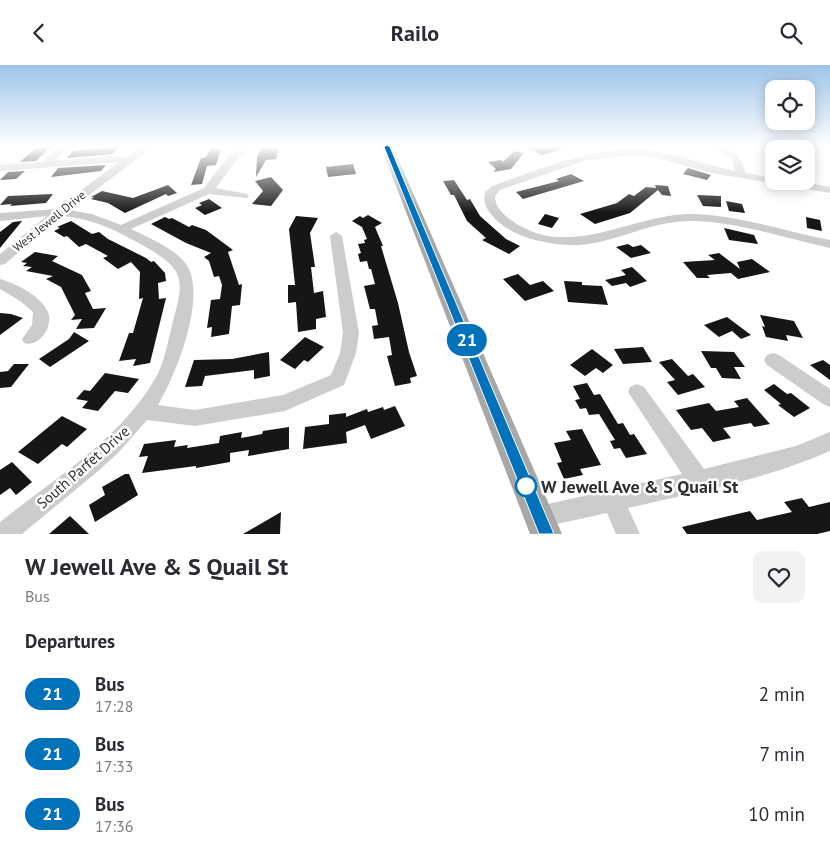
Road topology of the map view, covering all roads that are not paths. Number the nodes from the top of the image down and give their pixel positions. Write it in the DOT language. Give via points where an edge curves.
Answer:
graph roads {
  1 [pos="117,169"];
  2 [pos="225,169"];
  3 [pos="396,169"];
  4 [pos="552,169"];
  5 [pos="712,169"];
  6 [pos="740,169"];
  7 [pos="742,175"];
  8 [pos="765,179"];
  9 [pos="480,185"];
  10 [pos="815,188"];
  11 [pos="208,190"];
  12 [pos="492,190"];
  13 [pos="830,190"];
  14 [pos="242,196"];
  15 [pos="59,213"];
  16 [pos="0,217"];
  17 [pos="120,230"];
  18 [pos="336,237"];
  19 [pos="572,241"];
  20 [pos="830,244"];
  21 [pos="580,253"];
  22 [pos="0,261"];
  23 [pos="0,284"];
  24 [pos="30,339"];
  25 [pos="773,359"];
  26 [pos="637,392"];
  27 [pos="830,399"];
  28 [pos="142,411"];
  29 [pos="830,441"];
  30 [pos="699,481"];
  31 [pos="613,500"];
  32 [pos="543,525"];
  33 [pos="4,534"];
  34 [pos="628,534"];
  1 -- 15 [label="street, West Jewell Drive"];
  2 -- 11 [label="street"];
  3 -- 32 [label="main road"];
  4 -- 12 [label="street"];
  5 -- 7 [label="street"];
  6 -- 7 [label="street"];
  7 -- 8 [label="street"];
  9 -- 12 [label="street"];
  10 -- 13 [label="street"];
  11 -- 14 [label="street"];
  11 -- 17 [label="street"];
  12 -- 19 [label="street" via="489,197 491,206 509,224 532,235"];
  15 -- 16 [label="street, South Parfet Drive"];
  15 -- 17 [label="street, South Parfet Drive" via="90,217"];
  15 -- 22 [label="street, West Jewell Drive"];
  17 -- 28 [label="street, South Parfet Drive" via="174,259 184,270 188,281 186,303 171,361 161,384"];
  18 -- 28 [label="street" via="351,333 338,380 285,403 195,418"];
  19 -- 20 [label="street" via="599,238 674,213 733,221"];
  19 -- 21 [label="street"];
  23 -- 24 [label="street" via="13,289 42,314 42,324"];
  25 -- 27 [label="street"];
  26 -- 30 [label="street"];
  28 -- 33 [label="street, South Parfet Drive" via="95,459"];
  29 -- 30 [label="street" via="798,455"];
  30 -- 31 [label="street"];
  31 -- 32 [label="street"];
  31 -- 34 [label="street"];
}
